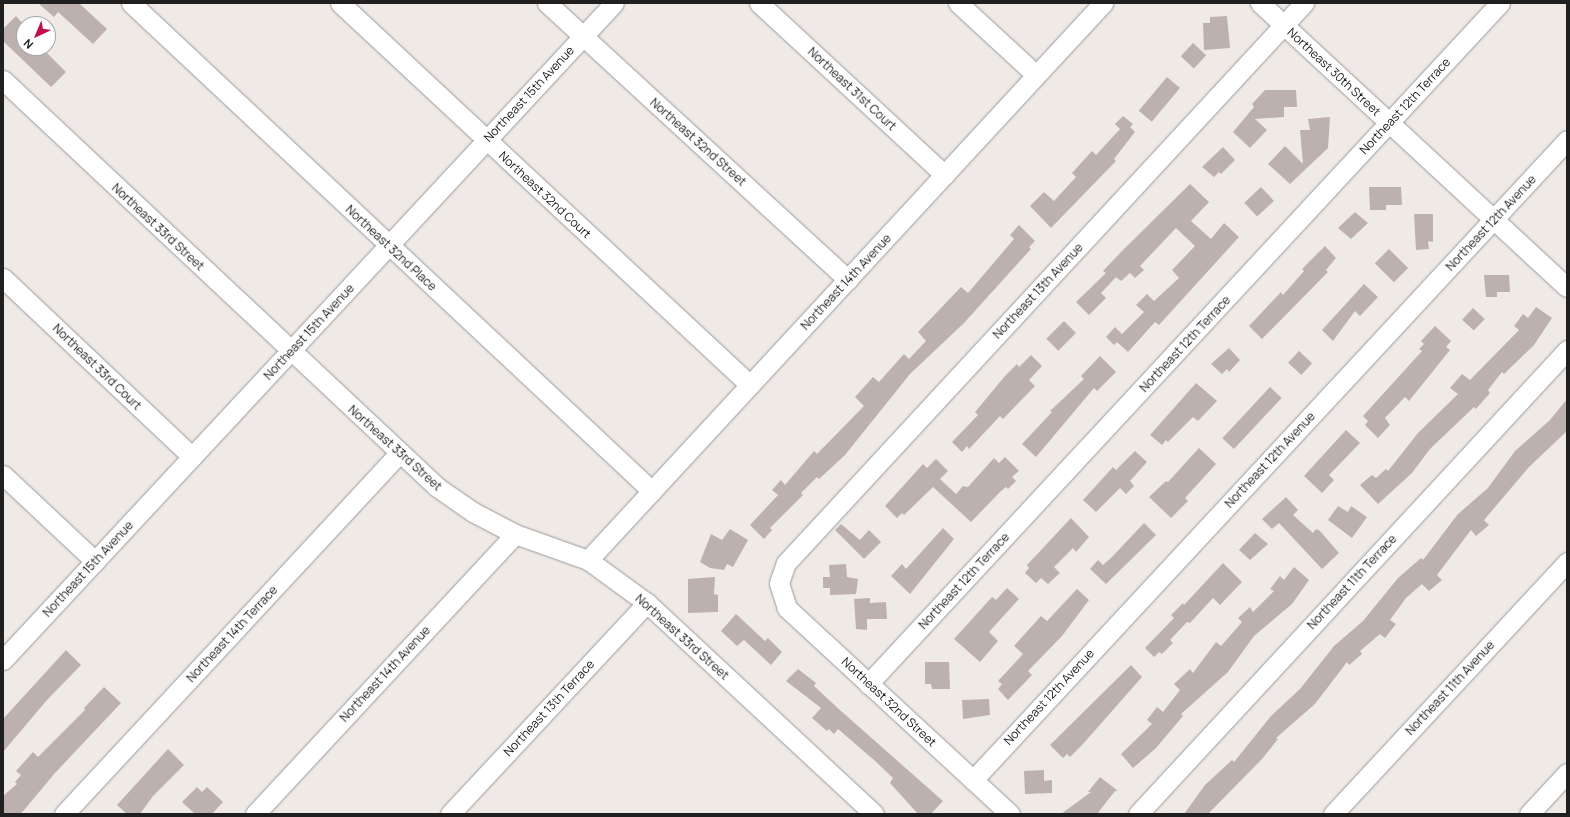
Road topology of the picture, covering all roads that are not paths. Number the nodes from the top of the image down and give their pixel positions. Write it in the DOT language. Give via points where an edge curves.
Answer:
graph roads {
  1 [pos="131,3"];
  2 [pos="340,3"];
  3 [pos="547,3"];
  4 [pos="614,3"];
  5 [pos="759,3"];
  6 [pos="958,3"];
  7 [pos="1103,3"];
  8 [pos="1260,3"];
  9 [pos="1304,3"];
  10 [pos="1500,3"];
  11 [pos="1284,25"];
  12 [pos="582,36"];
  13 [pos="1036,75"];
  14 [pos="3,80"];
  15 [pos="1390,123"];
  16 [pos="486,140"];
  17 [pos="1567,140"];
  18 [pos="945,175"];
  19 [pos="1494,219"];
  20 [pos="389,246"];
  21 [pos="3,278"];
  22 [pos="848,280"];
  23 [pos="1567,287"];
  24 [pos="1567,350"];
  25 [pos="290,352"];
  26 [pos="750,385"];
  27 [pos="399,453"];
  28 [pos="192,457"];
  29 [pos="3,475"];
  30 [pos="652,491"];
  31 [pos="515,534"];
  32 [pos="588,560"];
  33 [pos="95,561"];
  34 [pos="1567,562"];
  35 [pos="779,583"];
  36 [pos="647,603"];
  37 [pos="3,660"];
  38 [pos="868,684"];
  39 [pos="1567,773"];
  40 [pos="973,780"];
  41 [pos="64,814"];
  42 [pos="255,814"];
  43 [pos="450,814"];
  44 [pos="874,814"];
  45 [pos="1010,814"];
  46 [pos="1138,814"];
  47 [pos="1333,814"];
  48 [pos="1529,814"];
  1 -- 20 [label="street, Northeast 32nd Place"];
  2 -- 16 [label="street, Northeast 32nd Court"];
  3 -- 12 [label="street, Northeast 32nd Street"];
  4 -- 12 [label="street, Northeast 15th Avenue"];
  5 -- 18 [label="street, Northeast 31st Court"];
  6 -- 13 [label="street"];
  7 -- 13 [label="street, Northeast 14th Avenue"];
  8 -- 11 [label="street, Northeast 30th Street"];
  9 -- 11 [label="street, Northeast 13th Avenue"];
  10 -- 15 [label="street, Northeast 12th Terrace"];
  11 -- 15 [label="street, Northeast 30th Street"];
  11 -- 35 [label="street, Northeast 13th Avenue" via="786,563"];
  12 -- 16 [label="street, Northeast 15th Avenue"];
  12 -- 22 [label="street, Northeast 32nd Street"];
  13 -- 18 [label="street, Northeast 14th Avenue"];
  14 -- 25 [label="street, Northeast 33rd Street"];
  15 -- 19 [label="street, Northeast 30th Street"];
  15 -- 38 [label="street, Northeast 12th Terrace"];
  16 -- 20 [label="street, Northeast 15th Avenue"];
  16 -- 26 [label="street, Northeast 32nd Court"];
  17 -- 19 [label="street, Northeast 12th Avenue"];
  18 -- 22 [label="street, Northeast 14th Avenue"];
  19 -- 23 [label="street, Northeast 30th Street"];
  19 -- 40 [label="street, Northeast 12th Avenue"];
  20 -- 25 [label="street, Northeast 15th Avenue"];
  20 -- 30 [label="street, Northeast 32nd Place"];
  21 -- 28 [label="street, Northeast 33rd Court"];
  22 -- 26 [label="street, Northeast 14th Avenue"];
  24 -- 46 [label="street, Northeast 11th Terrace"];
  25 -- 27 [label="street, Northeast 33rd Street"];
  25 -- 28 [label="street, Northeast 15th Avenue"];
  26 -- 30 [label="street, Northeast 14th Avenue"];
  27 -- 31 [label="street, Northeast 33rd Street" via="437,487 473,512"];
  27 -- 41 [label="street, Northeast 14th Terrace"];
  28 -- 33 [label="street, Northeast 15th Avenue"];
  29 -- 33 [label="street"];
  30 -- 32 [label="street, Northeast 14th Avenue"];
  31 -- 32 [label="street, Northeast 33rd Street"];
  31 -- 42 [label="street, Northeast 14th Avenue"];
  32 -- 36 [label="street, Northeast 33rd Street"];
  33 -- 37 [label="street, Northeast 15th Avenue"];
  34 -- 47 [label="street, Northeast 11th Avenue"];
  35 -- 38 [label="street, Northeast 32nd Street" via="787,608"];
  36 -- 43 [label="street, Northeast 13th Terrace"];
  36 -- 44 [label="street, Northeast 33rd Street"];
  38 -- 40 [label="street, Northeast 32nd Street"];
  39 -- 48 [label="street"];
  40 -- 45 [label="street, Northeast 32nd Street"];
}
